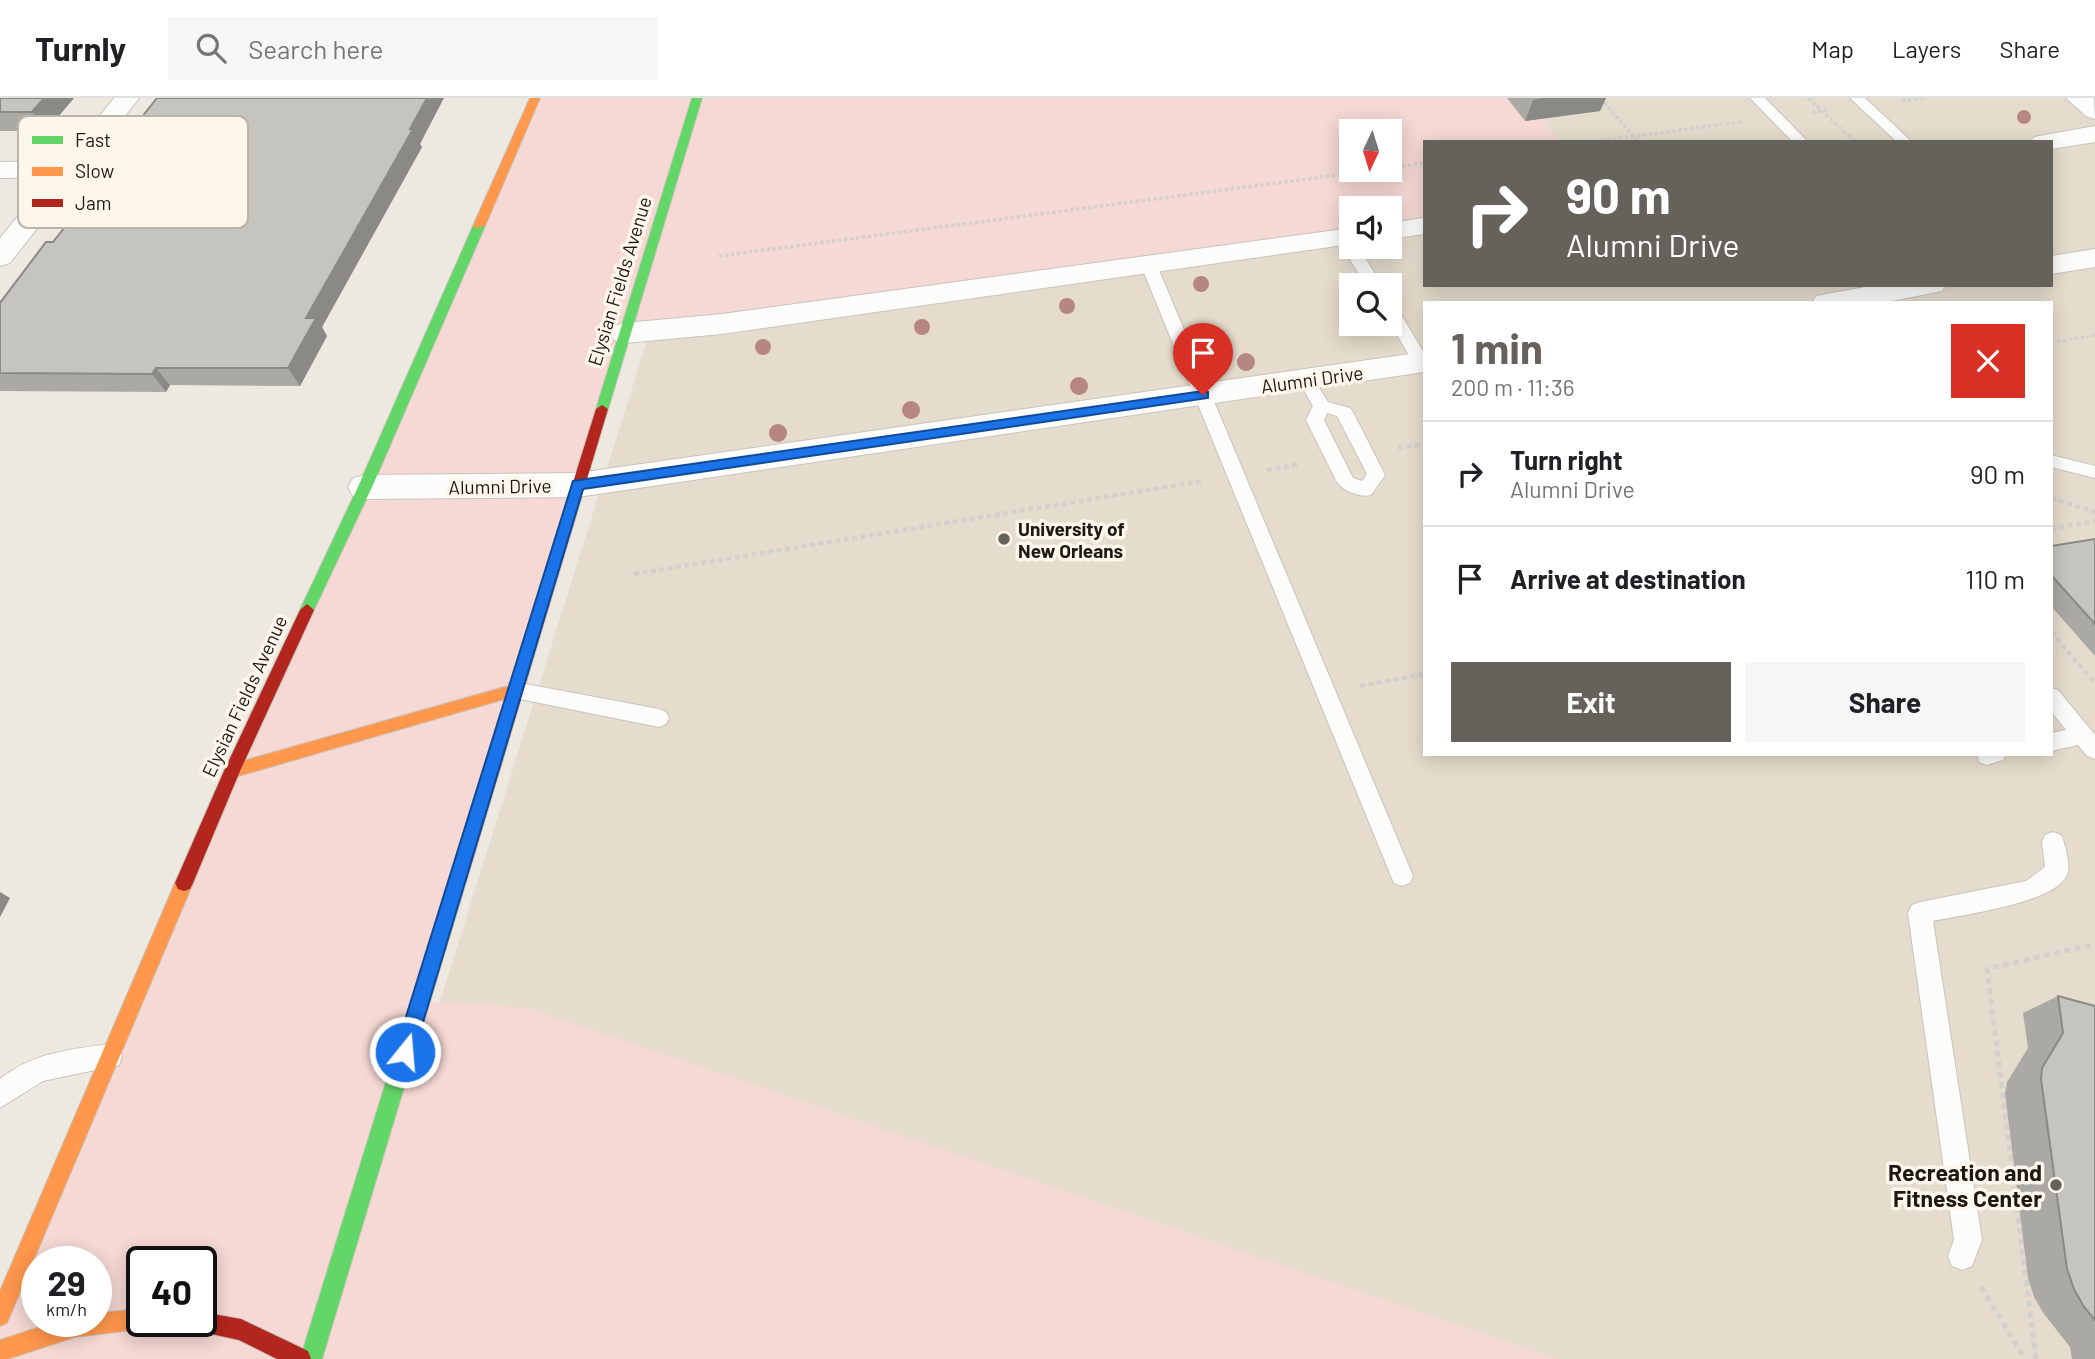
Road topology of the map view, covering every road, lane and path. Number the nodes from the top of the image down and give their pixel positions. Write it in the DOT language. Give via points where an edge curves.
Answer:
graph roads {
  1 [pos="127,98"];
  2 [pos="535,98"];
  3 [pos="697,98"];
  4 [pos="1600,98"];
  5 [pos="1757,98"];
  6 [pos="1808,98"];
  7 [pos="1857,98"];
  8 [pos="2078,98"];
  9 [pos="2095,111"];
  10 [pos="112,116"];
  11 [pos="2095,134"];
  12 [pos="1637,140"];
  13 [pos="1799,140"];
  14 [pos="1853,140"];
  15 [pos="1903,140"];
  16 [pos="2053,140"];
  17 [pos="1423,163"];
  18 [pos="1402,166"];
  19 [pos="0,170"];
  20 [pos="18,170"];
  21 [pos="1339,175"];
  22 [pos="1423,226"];
  23 [pos="22,228"];
  24 [pos="1402,229"];
  25 [pos="1339,237"];
  26 [pos="719,256"];
  27 [pos="0,257"];
  28 [pos="2095,258"];
  29 [pos="1148,263"];
  30 [pos="2053,265"];
  31 [pos="1922,287"];
  32 [pos="1856,300"];
  33 [pos="1402,329"];
  34 [pos="625,333"];
  35 [pos="2095,335"];
  36 [pos="2053,343"];
  37 [pos="1423,363"];
  38 [pos="1314,393"];
  39 [pos="1203,395"];
  40 [pos="1423,443"];
  41 [pos="1365,453"];
  42 [pos="1335,458"];
  43 [pos="2053,462"];
  44 [pos="2095,472"];
  45 [pos="1236,475"];
  46 [pos="578,485"];
  47 [pos="365,487"];
  48 [pos="2053,499"];
  49 [pos="2095,512"];
  50 [pos="2095,521"];
  51 [pos="2053,529"];
  52 [pos="634,574"];
  53 [pos="2053,634"];
  54 [pos="1423,674"];
  55 [pos="2095,683"];
  56 [pos="1360,686"];
  57 [pos="515,690"];
  58 [pos="2053,698"];
  59 [pos="659,718"];
  60 [pos="2053,742"];
  61 [pos="2089,742"];
  62 [pos="232,771"];
  63 [pos="2053,842"];
  64 [pos="1402,876"];
  65 [pos="2095,944"];
  66 [pos="110,1056"];
  67 [pos="0,1096"];
  68 [pos="1962,1256"];
  69 [pos="0,1316"];
  70 [pos="126,1321"];
  71 [pos="217,1326"];
  72 [pos="0,1351"];
  73 [pos="300,1359"];
  74 [pos="310,1359"];
  75 [pos="2025,1359"];
  76 [pos="2036,1359"];
  1 -- 10 [label="street"];
  2 -- 47 [label="street, Elysian Fields Avenue"];
  3 -- 34 [label="street, Elysian Fields Avenue"];
  4 -- 12 [label="path"];
  5 -- 13 [label="lane"];
  6 -- 14 [label="path"];
  7 -- 15 [label="lane"];
  8 -- 9 [label="street"];
  11 -- 16 [label="street"];
  17 -- 18 [label="path"];
  19 -- 20 [label="street"];
  21 -- 26 [label="path"];
  22 -- 24 [label="street"];
  23 -- 27 [label="street"];
  25 -- 29 [label="street"];
  28 -- 30 [label="street"];
  29 -- 34 [label="street" via="722,324"];
  29 -- 39 [label="lane"];
  31 -- 32 [label="street"];
  33 -- 37 [label="lane"];
  34 -- 46 [label="street, Elysian Fields Avenue"];
  35 -- 36 [label="path"];
  37 -- 38 [label="street, Alumni Drive"];
  38 -- 39 [label="street, Alumni Drive"];
  38 -- 41 [label="lane" via="1344,412"];
  38 -- 42 [label="lane" via="1315,420"];
  39 -- 45 [label="lane"];
  39 -- 46 [label="street, Alumni Drive"];
  40 -- 41 [label="path"];
  41 -- 42 [label="lane" via="1376,475 1365,490 1346,482"];
  42 -- 45 [label="path"];
  43 -- 44 [label="lane"];
  45 -- 52 [label="path"];
  45 -- 64 [label="lane"];
  46 -- 47 [label="street, Alumni Drive"];
  46 -- 57 [label="street, Elysian Fields Avenue"];
  47 -- 62 [label="street, Elysian Fields Avenue"];
  48 -- 49 [label="path"];
  50 -- 51 [label="path"];
  53 -- 55 [label="path"];
  54 -- 56 [label="path"];
  57 -- 59 [label="lane"];
  57 -- 62 [label="street"];
  57 -- 74 [label="street, Elysian Fields Avenue"];
  58 -- 61 [label="lane"];
  60 -- 61 [label="lane"];
  62 -- 66 [label="street, Elysian Fields Avenue"];
  63 -- 68 [label="lane" via="2057,871 2032,890 1920,914 1968,1240"];
  65 -- 76 [label="path" via="1987,970"];
  66 -- 67 [label="lane" via="45,1065"];
  66 -- 69 [label="street, Elysian Fields Avenue"];
  68 -- 75 [label="path"];
  70 -- 72 [label="street" via="75,1326"];
  71 -- 73 [label="street" via="241,1330"];
}
